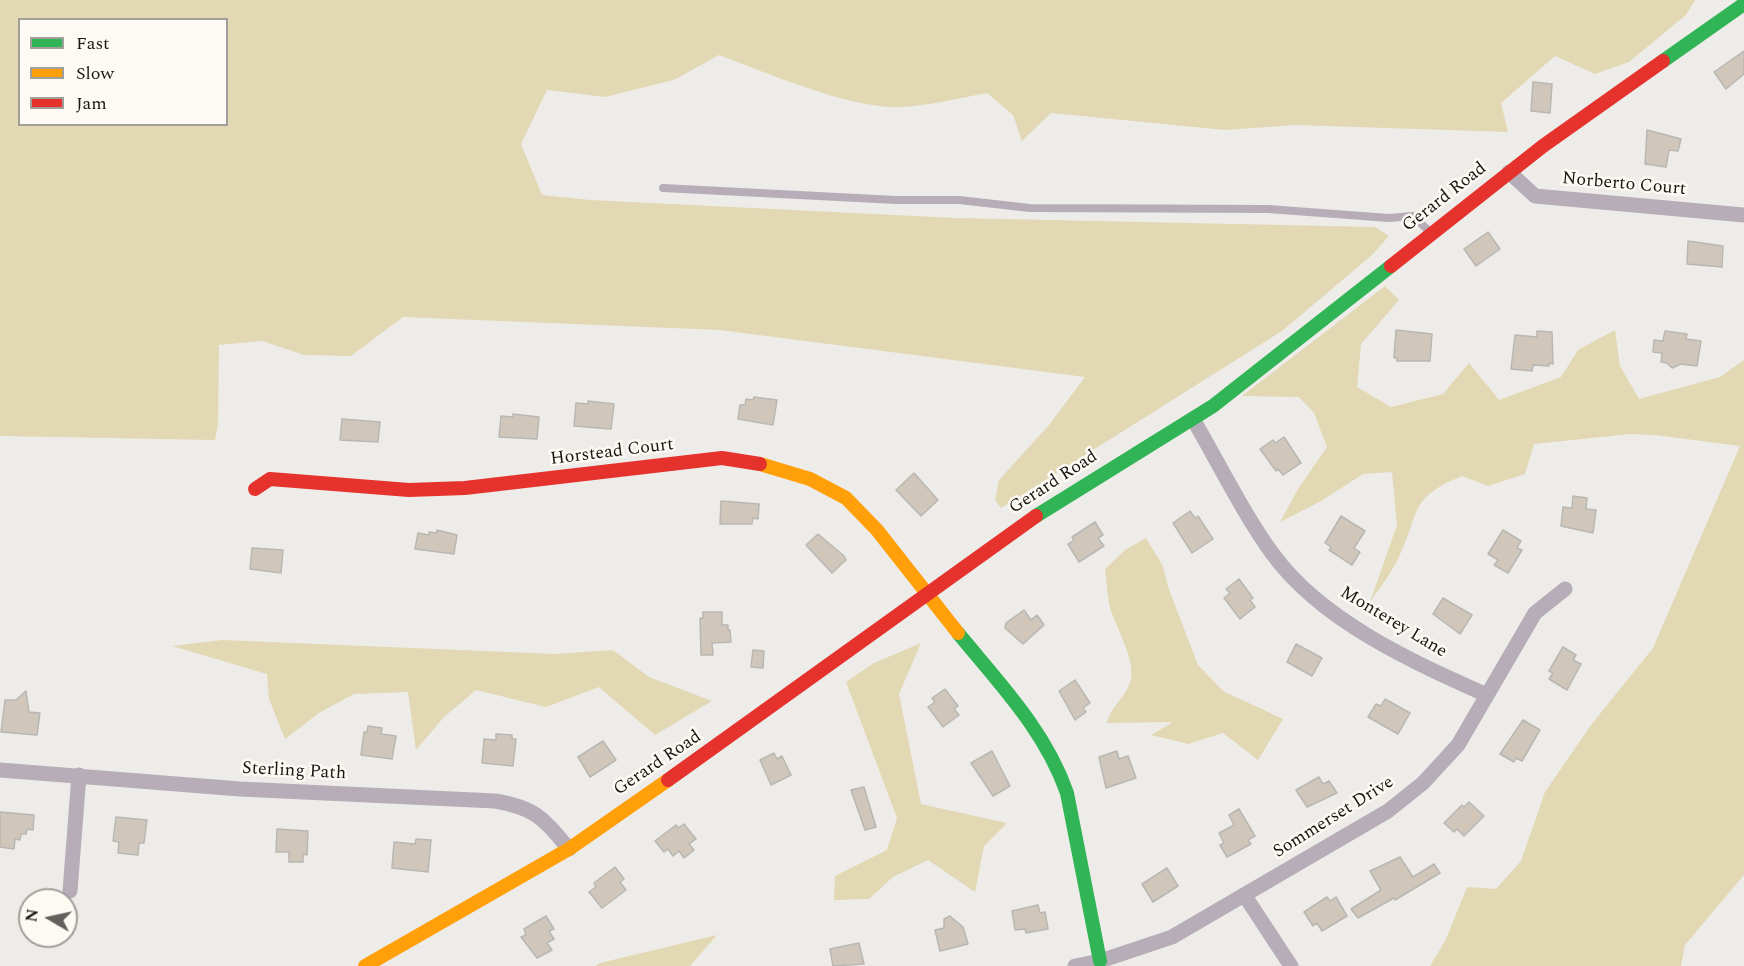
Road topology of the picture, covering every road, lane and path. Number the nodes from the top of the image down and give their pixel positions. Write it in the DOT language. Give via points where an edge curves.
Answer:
graph roads {
  1 [pos="1744,4"];
  2 [pos="1509,172"];
  3 [pos="663,188"];
  4 [pos="1744,215"];
  5 [pos="1431,232"];
  6 [pos="1192,419"];
  7 [pos="255,489"];
  8 [pos="1565,589"];
  9 [pos="925,593"];
  10 [pos="1487,695"];
  11 [pos="0,770"];
  12 [pos="79,775"];
  13 [pos="569,849"];
  14 [pos="69,888"];
  15 [pos="1245,896"];
  16 [pos="1100,961"];
  17 [pos="365,966"];
  18 [pos="1075,966"];
  19 [pos="1291,966"];
  1 -- 2 [label="street, Gerard Road"];
  2 -- 4 [label="street, Norberto Court" via="1535,196"];
  2 -- 5 [label="street, Gerard Road"];
  3 -- 5 [label="lane" via="960,200 1030,208 1268,209 1389,218 1413,216"];
  5 -- 6 [label="street, Gerard Road"];
  6 -- 9 [label="street, Gerard Road" via="1053,504"];
  6 -- 10 [label="street, Monterey Lane" via="1272,553 1295,579 1332,612 1420,665"];
  7 -- 9 [label="street, Horstead Court" via="270,479 409,490 465,488 722,458 766,465 810,479 846,498 878,530"];
  8 -- 10 [label="street, Sommerset Drive" via="1535,613"];
  9 -- 13 [label="street, Gerard Road" via="845,655"];
  9 -- 16 [label="street, Horstead Court" via="1030,720 1058,767 1067,793"];
  10 -- 15 [label="street, Sommerset Drive" via="1458,745 1423,783 1388,811"];
  11 -- 12 [label="street, Sterling Path"];
  12 -- 13 [label="street, Sterling Path" via="240,789 504,803 541,816"];
  12 -- 14 [label="street"];
  13 -- 17 [label="street, Gerard Road"];
  15 -- 16 [label="street, Sommerset Drive" via="1172,937"];
  15 -- 19 [label="street"];
  16 -- 18 [label="street, Sommerset Drive"];
}
